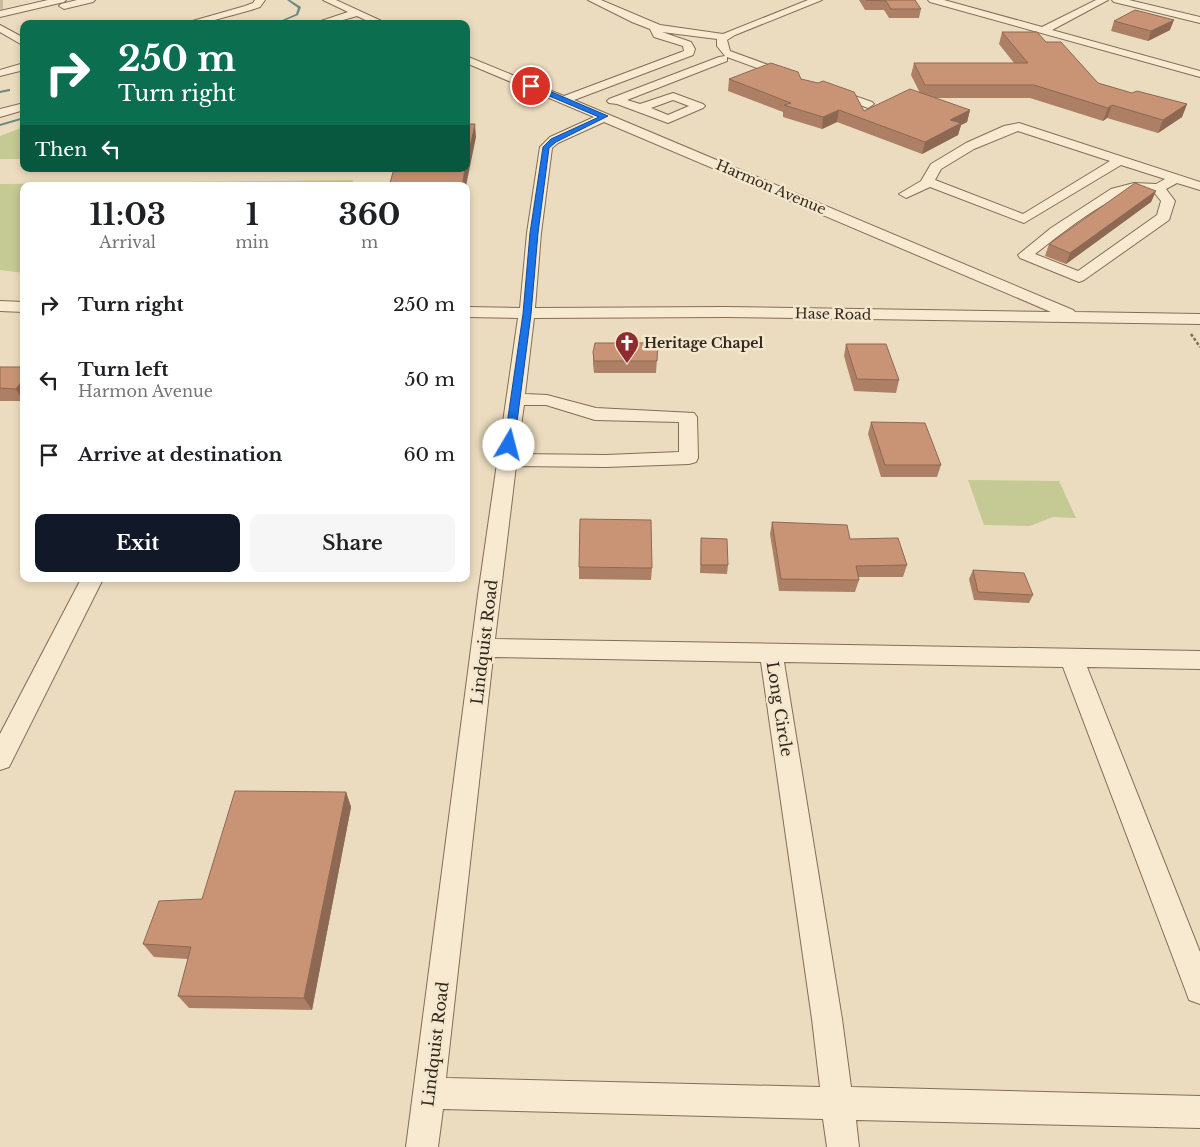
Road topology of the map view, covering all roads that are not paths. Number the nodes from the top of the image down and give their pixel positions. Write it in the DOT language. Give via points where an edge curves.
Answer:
graph roads {
  1 [pos="90,0"];
  2 [pos="260,0"];
  3 [pos="328,0"];
  4 [pos="593,0"];
  5 [pos="817,0"];
  6 [pos="933,0"];
  7 [pos="1102,0"];
  8 [pos="1117,0"];
  9 [pos="62,3"];
  10 [pos="3,4"];
  11 [pos="26,8"];
  12 [pos="356,13"];
  13 [pos="0,14"];
  14 [pos="202,20"];
  15 [pos="332,20"];
  16 [pos="373,20"];
  17 [pos="1200,20"];
  18 [pos="654,26"];
  19 [pos="0,28"];
  20 [pos="1042,30"];
  21 [pos="725,37"];
  22 [pos="20,40"];
  23 [pos="723,59"];
  24 [pos="470,61"];
  25 [pos="20,67"];
  26 [pos="0,73"];
  27 [pos="1200,74"];
  28 [pos="796,78"];
  29 [pos="823,88"];
  30 [pos="564,100"];
  31 [pos="618,100"];
  32 [pos="868,104"];
  33 [pos="20,107"];
  34 [pos="641,108"];
  35 [pos="589,110"];
  36 [pos="0,113"];
  37 [pos="604,116"];
  38 [pos="1120,160"];
  39 [pos="1176,178"];
  40 [pos="928,182"];
  41 [pos="1200,186"];
  42 [pos="1158,188"];
  43 [pos="906,194"];
  44 [pos="0,306"];
  45 [pos="20,307"];
  46 [pos="470,312"];
  47 [pos="527,314"];
  48 [pos="1076,317"];
  49 [pos="1200,319"];
  50 [pos="515,399"];
  51 [pos="507,460"];
  52 [pos="90,582"];
  53 [pos="484,648"];
  54 [pos="771,653"];
  55 [pos="1071,657"];
  56 [pos="1200,660"];
  57 [pos="0,759"];
  58 [pos="1200,989"];
  59 [pos="428,1093"];
  60 [pos="838,1104"];
  61 [pos="1200,1112"];
  62 [pos="422,1147"];
  63 [pos="844,1147"];
  1 -- 9 [label="street"];
  2 -- 14 [label="street" via="257,5"];
  3 -- 12 [label="street"];
  4 -- 18 [label="street"];
  5 -- 21 [label="street"];
  6 -- 20 [label="street"];
  7 -- 20 [label="street"];
  8 -- 17 [label="street"];
  9 -- 11 [label="street"];
  10 -- 11 [label="street" via="18,3"];
  11 -- 13 [label="street"];
  12 -- 15 [label="street"];
  12 -- 16 [label="street"];
  18 -- 21 [label="street"];
  18 -- 30 [label="street" via="658,35 687,44 689,53"];
  19 -- 22 [label="street"];
  20 -- 27 [label="street"];
  21 -- 28 [label="street" via="722,46 726,54"];
  23 -- 31 [label="street"];
  24 -- 30 [label="street, Harmon Avenue"];
  25 -- 26 [label="street"];
  29 -- 32 [label="street"];
  30 -- 35 [label="street, Harmon Avenue"];
  31 -- 34 [label="street"];
  31 -- 35 [label="street"];
  33 -- 36 [label="street"];
  35 -- 37 [label="street, Harmon Avenue"];
  37 -- 47 [label="street, Lindquist Road" via="546,147"];
  37 -- 48 [label="street, Harmon Avenue"];
  38 -- 39 [label="street"];
  38 -- 40 [label="street" via="1024,219"];
  38 -- 40 [label="street" via="1019,127 970,146 936,167"];
  39 -- 41 [label="street"];
  39 -- 42 [label="street"];
  40 -- 43 [label="street"];
  42 -- 42 [label="street" via="1134,187 1116,192 1026,255 1079,277 1164,217 1168,201"];
  44 -- 45 [label="street"];
  46 -- 47 [label="street, Hase Road"];
  47 -- 48 [label="street, Hase Road" via="725,312"];
  47 -- 50 [label="street, Lindquist Road"];
  48 -- 49 [label="street, Hase Road"];
  50 -- 51 [label="street, Lindquist Road"];
  50 -- 51 [label="street" via="547,400 595,414 688,417 689,458"];
  51 -- 53 [label="street, Lindquist Road"];
  52 -- 57 [label="street"];
  53 -- 54 [label="street, Long Circle"];
  53 -- 59 [label="street, Lindquist Road"];
  54 -- 55 [label="street"];
  54 -- 60 [label="street, Long Circle"];
  55 -- 56 [label="street"];
  55 -- 58 [label="street"];
  59 -- 60 [label="street"];
  59 -- 62 [label="street, Lindquist Road"];
  60 -- 61 [label="street"];
  60 -- 63 [label="street, Long Circle"];
}
